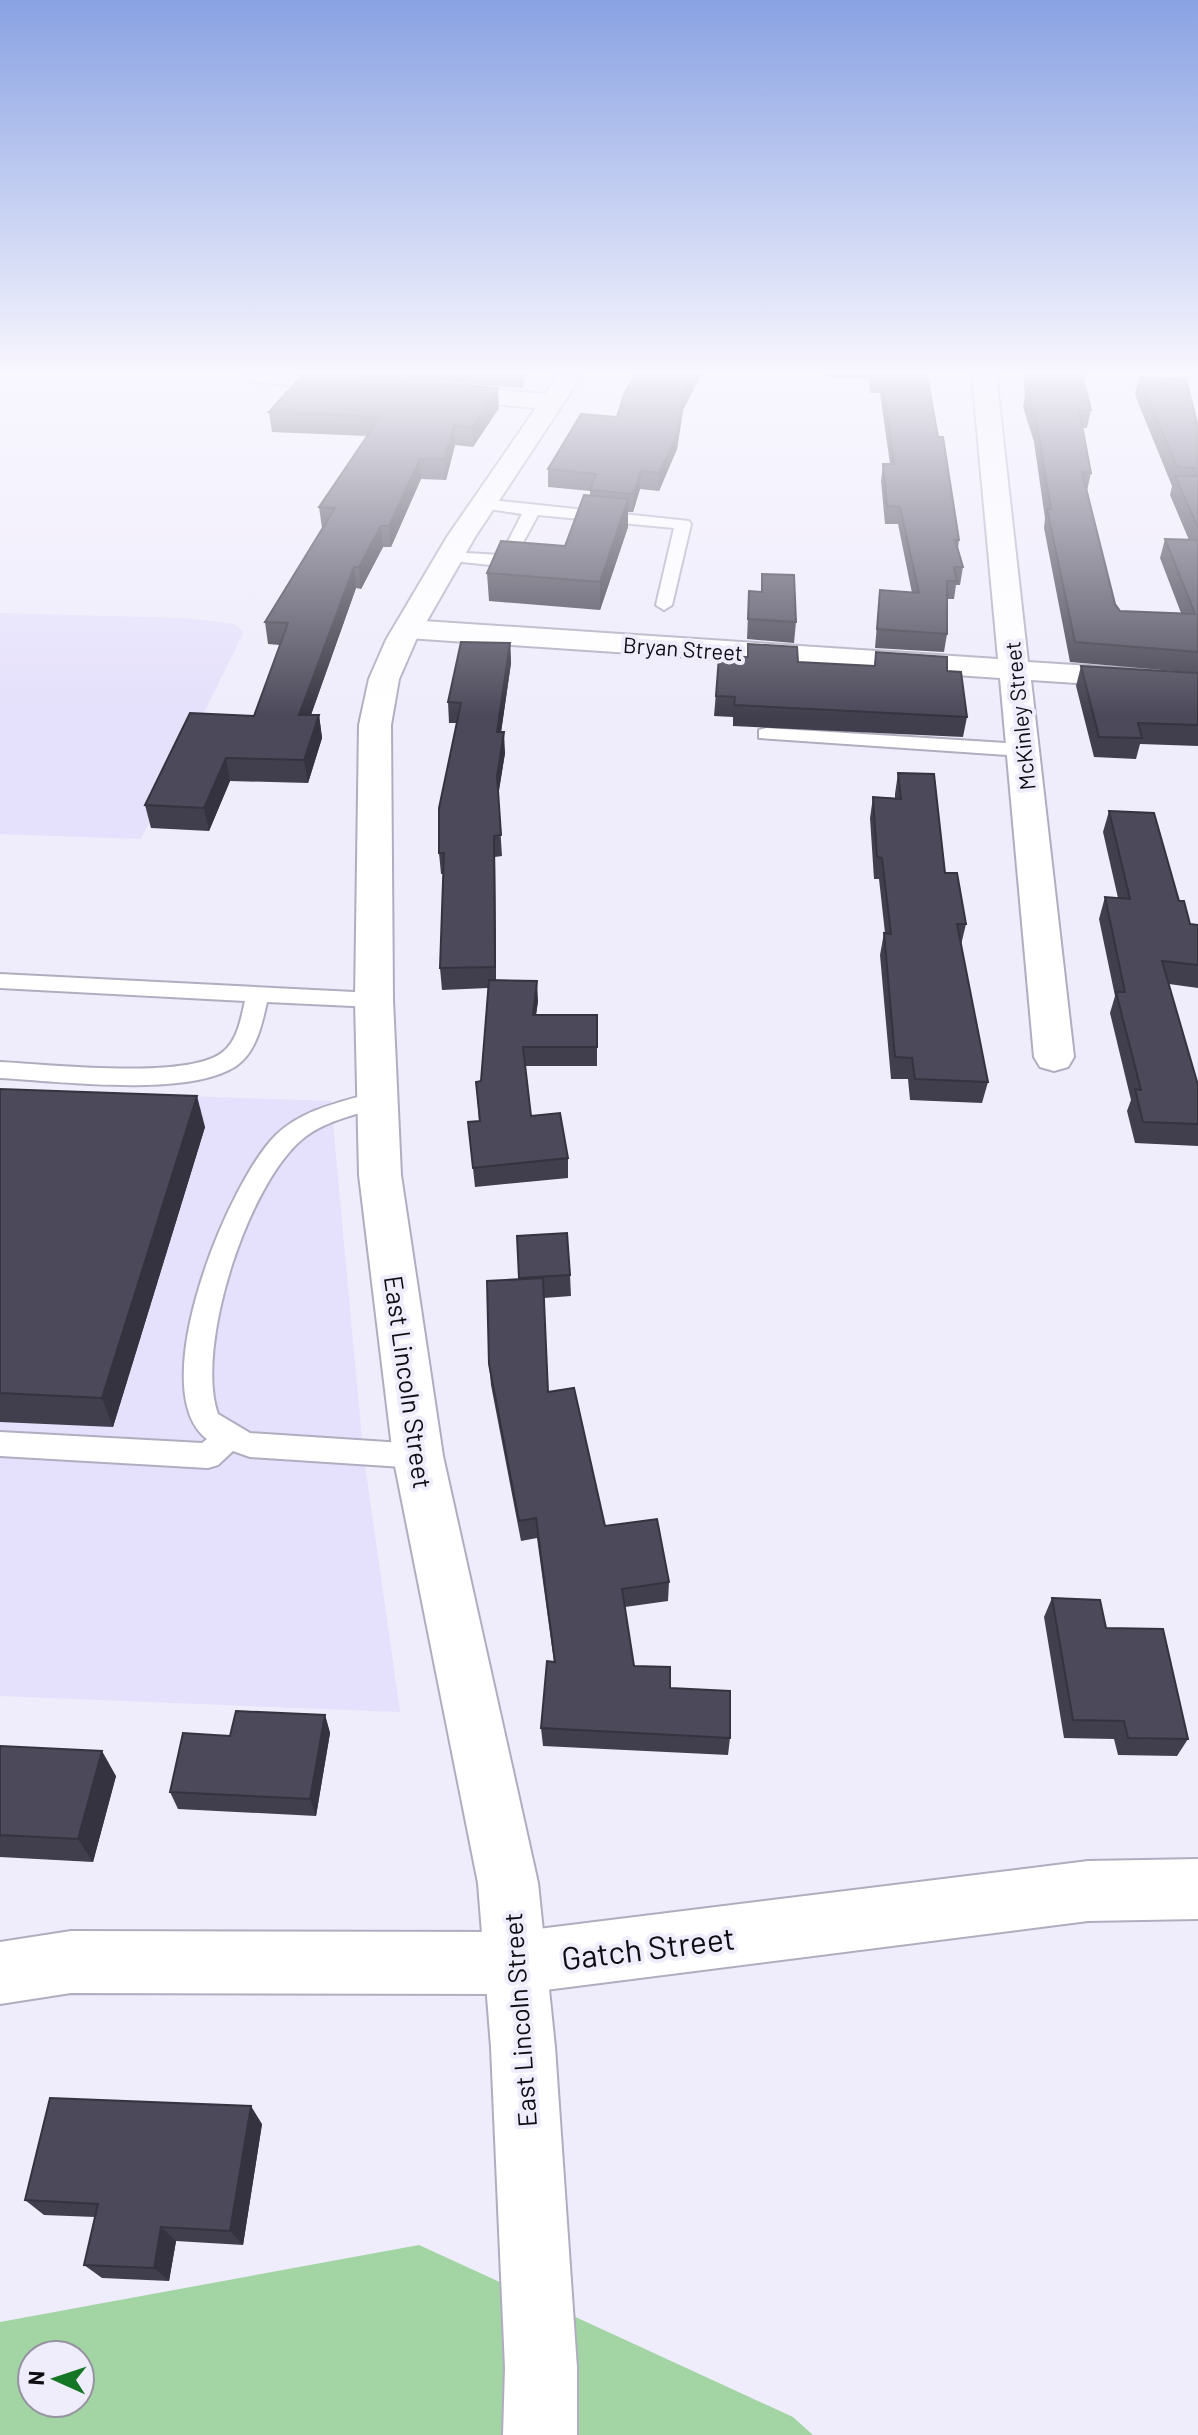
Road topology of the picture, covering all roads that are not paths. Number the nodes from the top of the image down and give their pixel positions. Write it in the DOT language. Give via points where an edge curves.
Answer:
graph roads {
  1 [pos="492,489"];
  2 [pos="996,489"];
  3 [pos="481,504"];
  4 [pos="529,510"];
  5 [pos="449,557"];
  6 [pos="664,605"];
  7 [pos="408,629"];
  8 [pos="1015,672"];
  9 [pos="1198,682"];
  10 [pos="766,734"];
  11 [pos="1023,750"];
  12 [pos="0,981"];
  13 [pos="258,992"];
  14 [pos="374,1000"];
  15 [pos="1054,1057"];
  16 [pos="0,1070"];
  17 [pos="376,1100"];
  18 [pos="228,1438"];
  19 [pos="0,1444"];
  20 [pos="418,1456"];
  21 [pos="1198,1889"];
  22 [pos="514,1963"];
  23 [pos="0,1973"];
  24 [pos="540,2435"];
  1 -- 3 [label="street, East Lincoln Street"];
  2 -- 8 [label="street, McKinley Street"];
  3 -- 4 [label="lane"];
  3 -- 5 [label="street, East Lincoln Street"];
  4 -- 5 [label="lane" via="507,558"];
  4 -- 6 [label="lane" via="683,524"];
  5 -- 7 [label="street, East Lincoln Street"];
  7 -- 8 [label="street, Bryan Street"];
  7 -- 14 [label="street, East Lincoln Street" via="376,710"];
  8 -- 9 [label="street, Bryan Street"];
  8 -- 11 [label="street, McKinley Street"];
  10 -- 11 [label="lane"];
  11 -- 15 [label="street, McKinley Street"];
  12 -- 13 [label="lane"];
  13 -- 14 [label="lane"];
  13 -- 16 [label="lane" via="245,1042 226,1062 195,1073"];
  14 -- 17 [label="street, East Lincoln Street"];
  17 -- 18 [label="lane" via="310,1122 289,1136 263,1166 231,1232 196,1360 196,1395 206,1420"];
  17 -- 20 [label="street, East Lincoln Street" via="380,1175"];
  18 -- 19 [label="lane" via="208,1456"];
  18 -- 20 [label="lane" via="271,1447"];
  20 -- 22 [label="street, East Lincoln Street" via="508,1883"];
  21 -- 22 [label="street, Gatch Street" via="1088,1891"];
  22 -- 23 [label="street, Gatch Street" via="71,1962"];
  22 -- 24 [label="street, East Lincoln Street" via="523,2047"];
}
